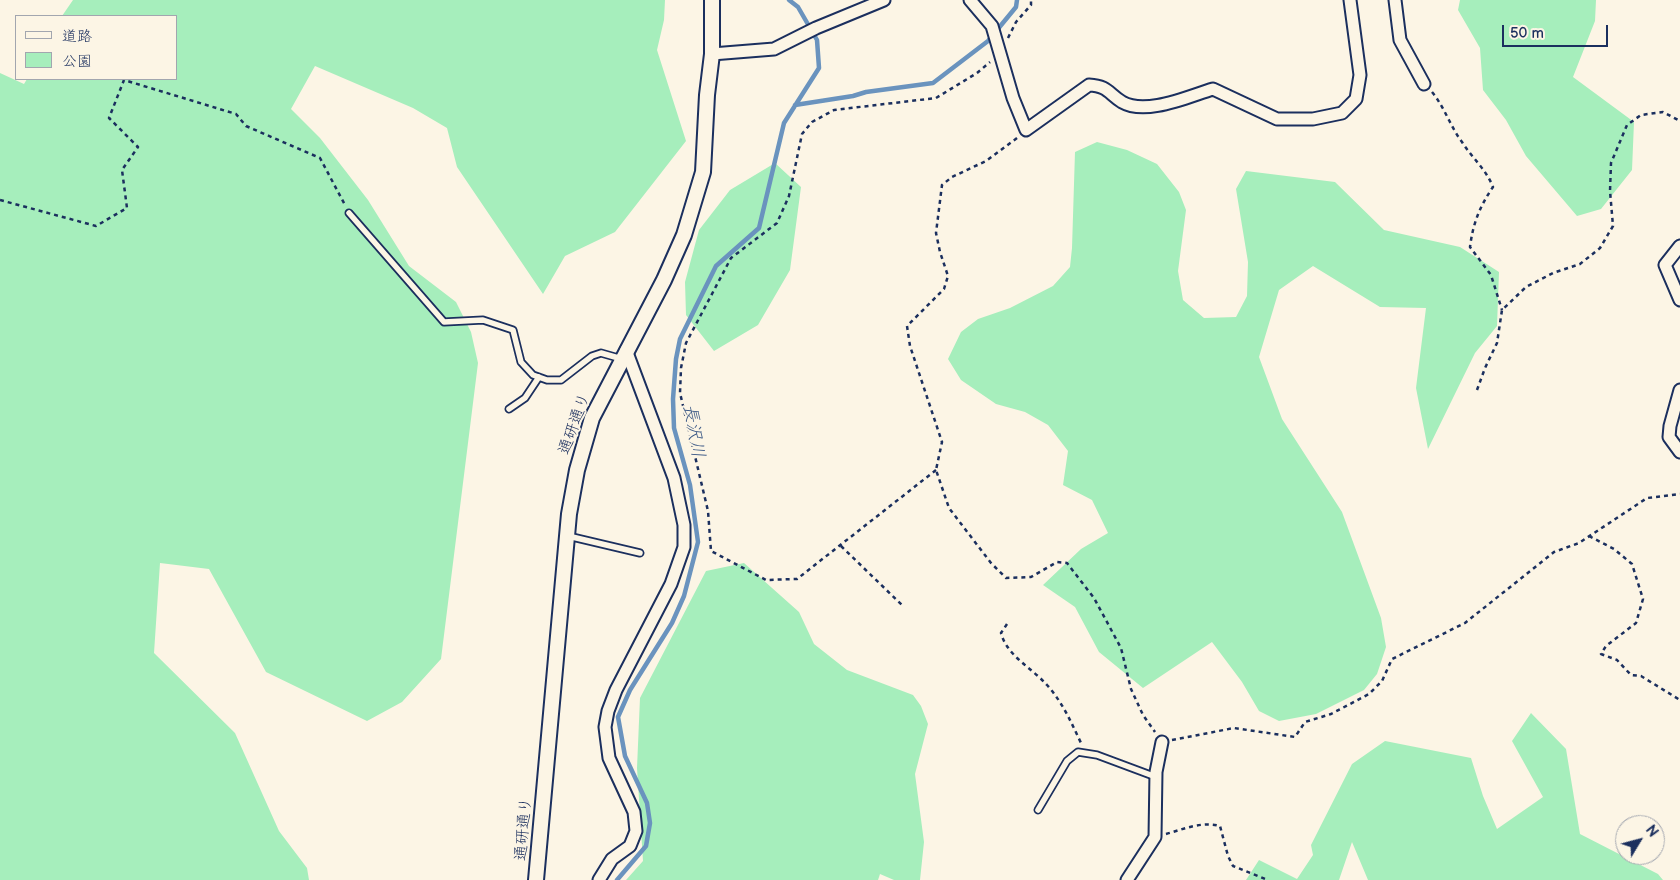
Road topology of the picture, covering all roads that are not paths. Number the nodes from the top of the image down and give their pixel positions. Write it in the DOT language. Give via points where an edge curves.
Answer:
graph roads {
  1 [pos="712,0"];
  2 [pos="884,0"];
  3 [pos="970,0"];
  4 [pos="1350,0"];
  5 [pos="1395,0"];
  6 [pos="712,54"];
  7 [pos="1424,84"];
  8 [pos="349,213"];
  9 [pos="1680,246"];
  10 [pos="1680,300"];
  11 [pos="624,354"];
  12 [pos="539,377"];
  13 [pos="1680,390"];
  14 [pos="509,409"];
  15 [pos="1680,452"];
  16 [pos="568,536"];
  17 [pos="640,553"];
  18 [pos="1162,742"];
  19 [pos="1156,777"];
  20 [pos="1038,810"];
  21 [pos="536,880"];
  22 [pos="599,880"];
  23 [pos="1127,880"];
  1 -- 6 [label="street, 通研通り"];
  2 -- 6 [label="street" via="774,49"];
  3 -- 4 [label="street" via="992,26 1026,130 1088,85 1101,86 1122,102 1136,107 1188,99 1213,89 1276,119 1313,119 1342,113 1356,99 1360,75"];
  5 -- 7 [label="street" via="1400,40"];
  6 -- 11 [label="street, 通研通り" via="703,172 684,235"];
  8 -- 12 [label="lane" via="444,322 483,320 513,330 521,362"];
  9 -- 10 [label="street" via="1665,265"];
  11 -- 12 [label="lane" via="592,356 561,380"];
  11 -- 16 [label="street, 通研通り" via="592,418 577,470"];
  11 -- 22 [label="street" via="674,478 684,525 684,547 671,584 608,711 605,727 609,758 634,812 636,831 630,846 612,859"];
  12 -- 14 [label="lane" via="525,398"];
  13 -- 15 [label="street" via="1669,437"];
  16 -- 17 [label="lane"];
  16 -- 21 [label="street, 通研通り"];
  18 -- 19 [label="street"];
  19 -- 20 [label="lane" via="1097,755 1078,752 1067,761"];
  19 -- 23 [label="street" via="1155,837"];
}
